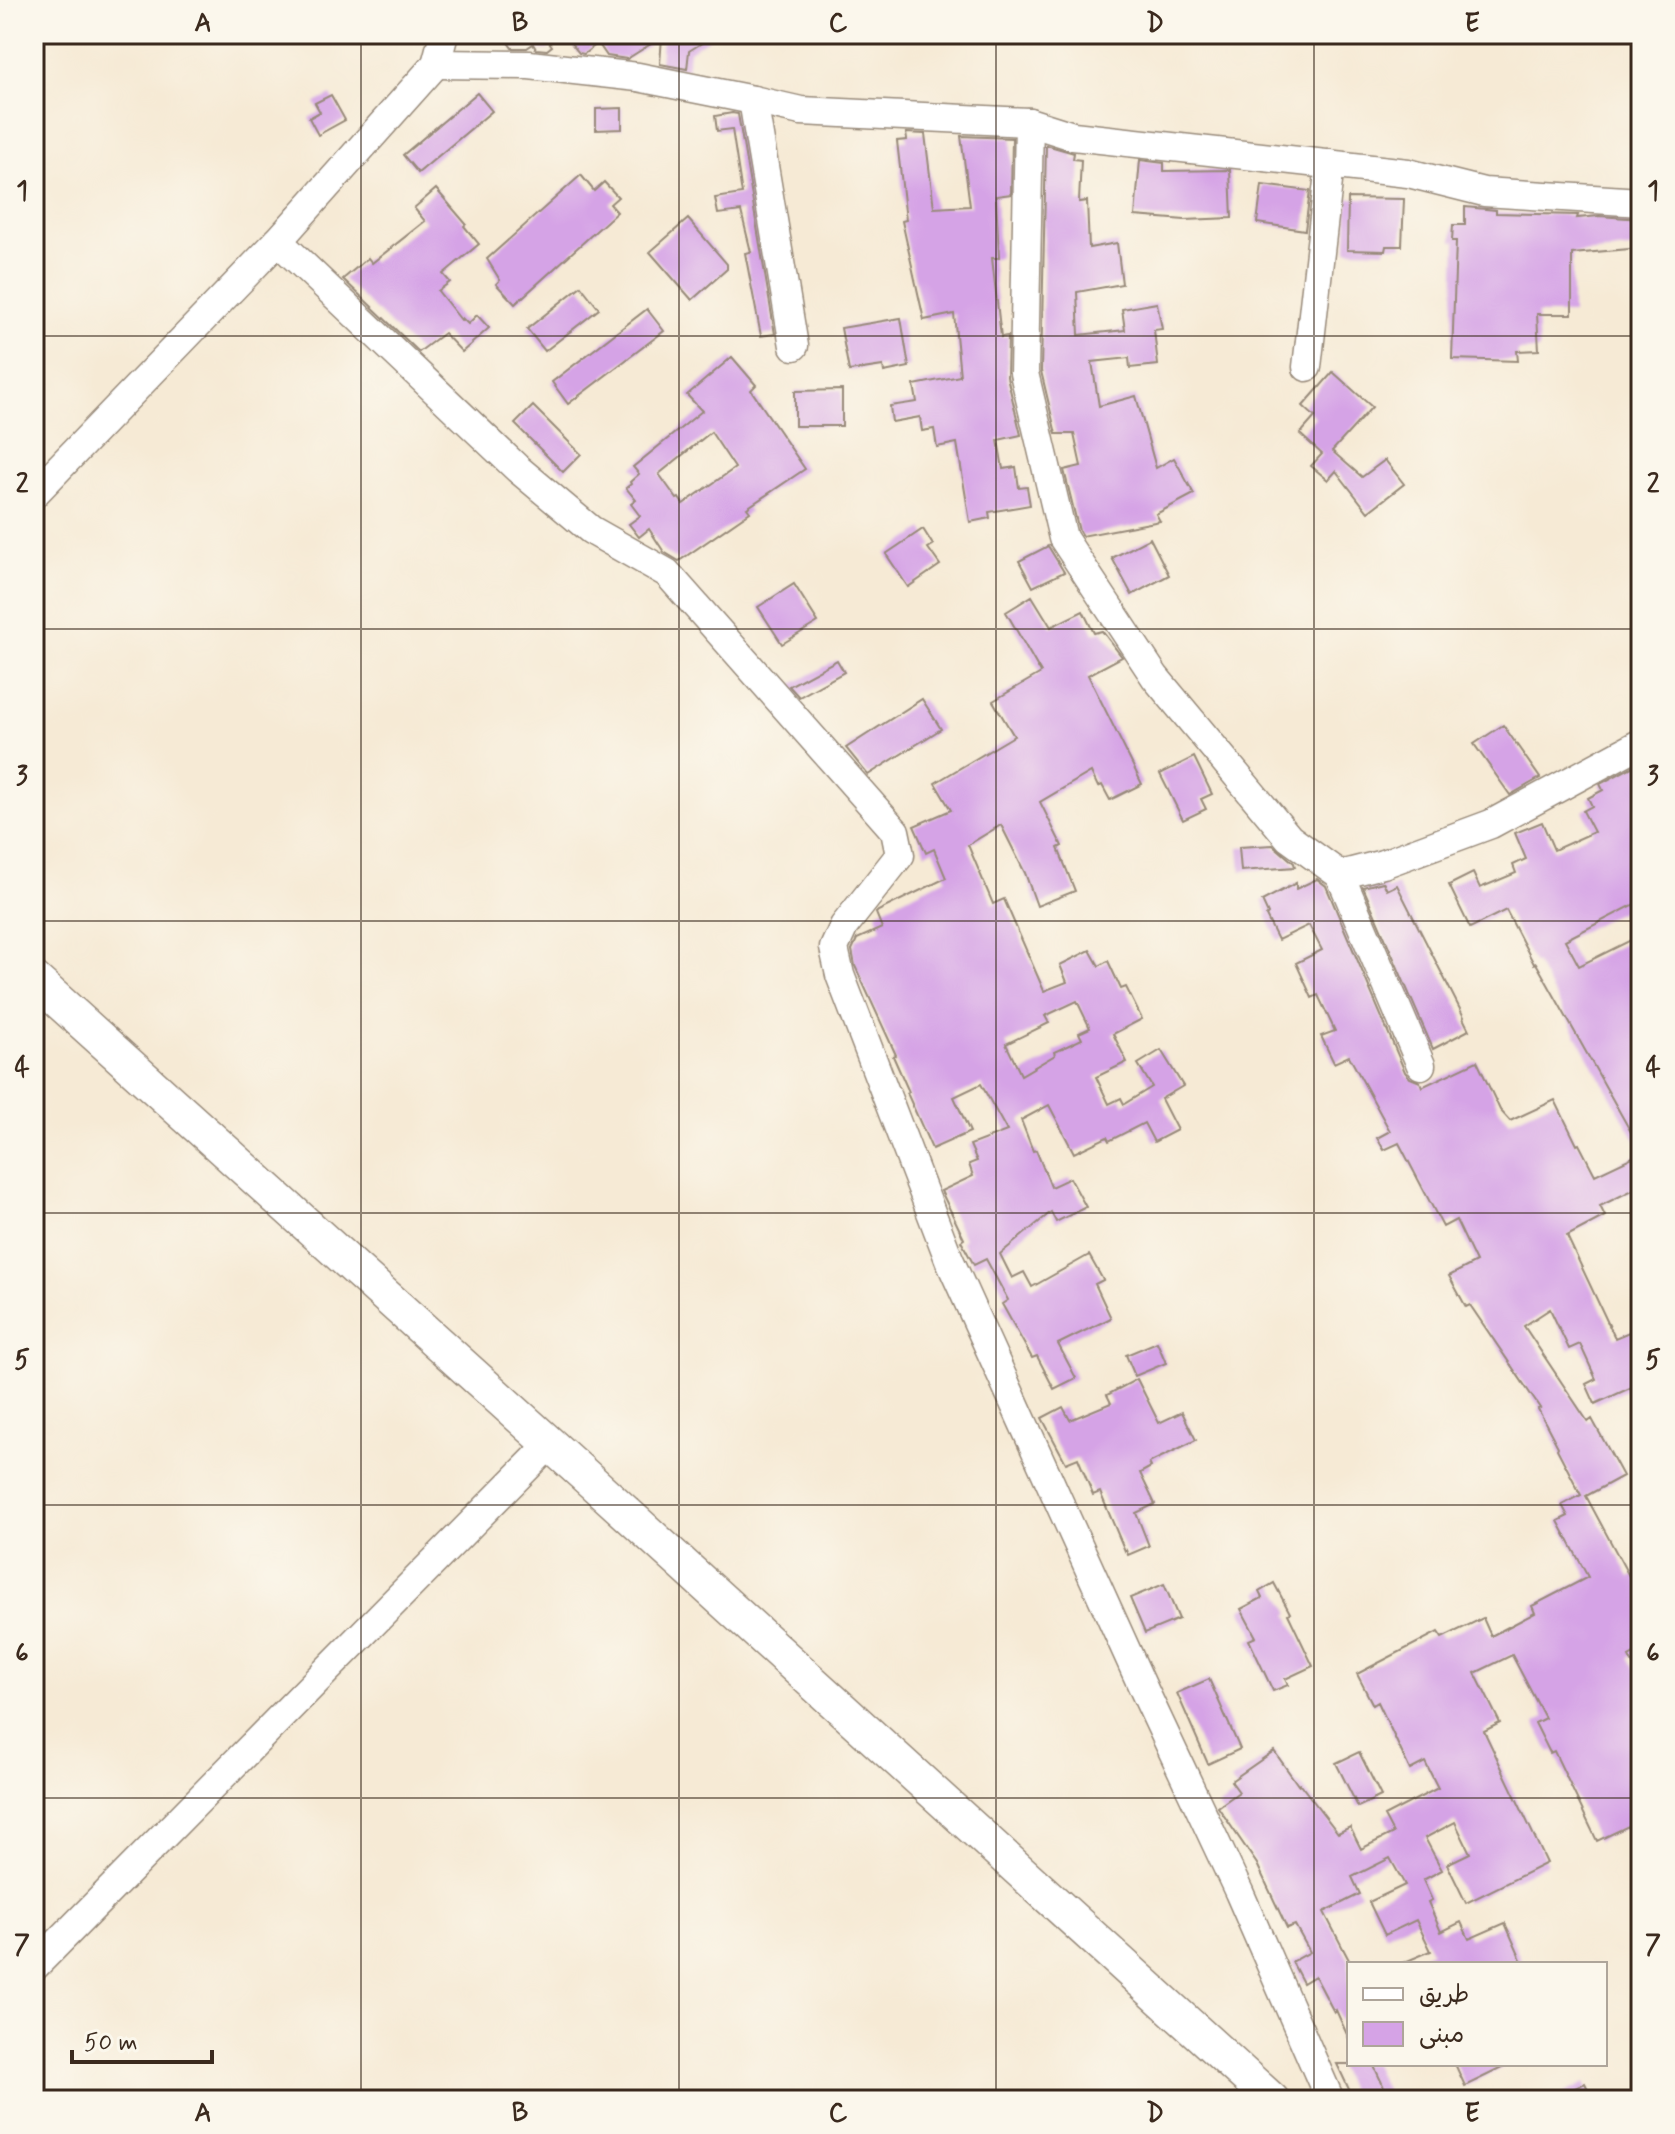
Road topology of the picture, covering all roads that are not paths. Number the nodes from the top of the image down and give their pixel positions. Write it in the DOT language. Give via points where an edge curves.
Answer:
graph roads {
  1 [pos="444,34"];
  2 [pos="436,64"];
  3 [pos="753,100"];
  4 [pos="1029,122"];
  5 [pos="1330,164"];
  6 [pos="1641,202"];
  7 [pos="278,241"];
  8 [pos="794,346"];
  9 [pos="1307,367"];
  10 [pos="34,494"];
  11 [pos="1641,743"];
  12 [pos="1340,875"];
  13 [pos="34,979"];
  14 [pos="1421,1065"];
  15 [pos="550,1444"];
  16 [pos="34,1967"];
  17 [pos="1272,2100"];
  18 [pos="1330,2100"];
  1 -- 2 [label="street"];
  2 -- 3 [label="street" via="529,65 638,77"];
  2 -- 7 [label="street"];
  3 -- 4 [label="street" via="801,111"];
  3 -- 8 [label="street"];
  4 -- 5 [label="street" via="1073,136"];
  4 -- 12 [label="street" via="1024,373 1063,538 1155,677 1289,838"];
  5 -- 6 [label="street" via="1408,173 1484,192"];
  5 -- 9 [label="street"];
  7 -- 10 [label="street"];
  7 -- 18 [label="street" via="518,469 591,530 667,573 895,831 900,855 844,926 834,948 840,975 949,1259"];
  11 -- 12 [label="street" via="1491,824"];
  12 -- 14 [label="street"];
  13 -- 15 [label="main road"];
  15 -- 16 [label="street"];
  15 -- 17 [label="main road"];
}
